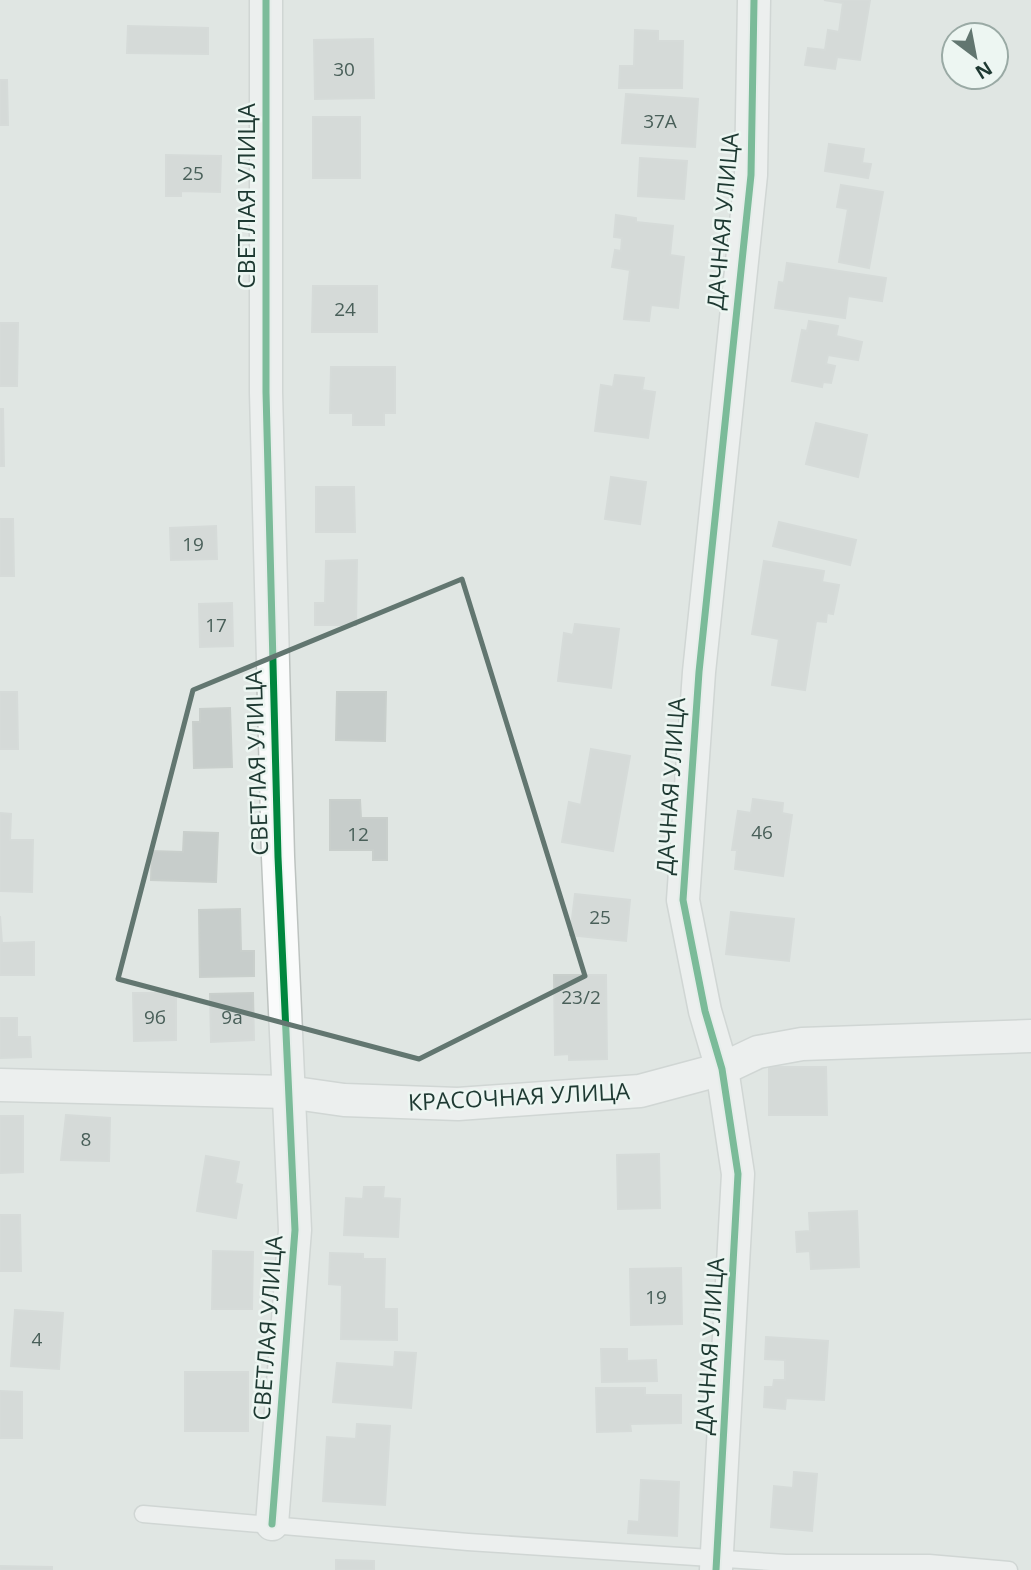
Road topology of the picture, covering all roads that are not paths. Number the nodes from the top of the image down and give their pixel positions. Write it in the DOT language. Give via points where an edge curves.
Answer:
graph roads {
  1 [pos="266,0"];
  2 [pos="754,0"];
  3 [pos="1031,1036"];
  4 [pos="722,1069"];
  5 [pos="0,1085"];
  6 [pos="288,1092"];
  7 [pos="143,1514"];
  8 [pos="272,1524"];
  9 [pos="716,1563"];
  10 [pos="1009,1570"];
  1 -- 6 [label="street, СВЕТЛАЯ УЛИЦА" via="266,392"];
  2 -- 4 [label="street, ДАЧНАЯ УЛИЦА" via="751,175 700,659 682,900"];
  3 -- 4 [label="street, КРАСОЧНАЯ УЛИЦА" via="802,1044 758,1052"];
  4 -- 6 [label="street, КРАСОЧНАЯ УЛИЦА" via="640,1091 458,1104 344,1100"];
  4 -- 9 [label="street, ДАЧНАЯ УЛИЦА" via="738,1174"];
  5 -- 6 [label="street, КРАСОЧНАЯ УЛИЦА"];
  6 -- 8 [label="street, СВЕТЛАЯ УЛИЦА" via="295,1230"];
  7 -- 8 [label="lane"];
  8 -- 9 [label="lane"];
  9 -- 10 [label="lane" via="929,1563"];
}
